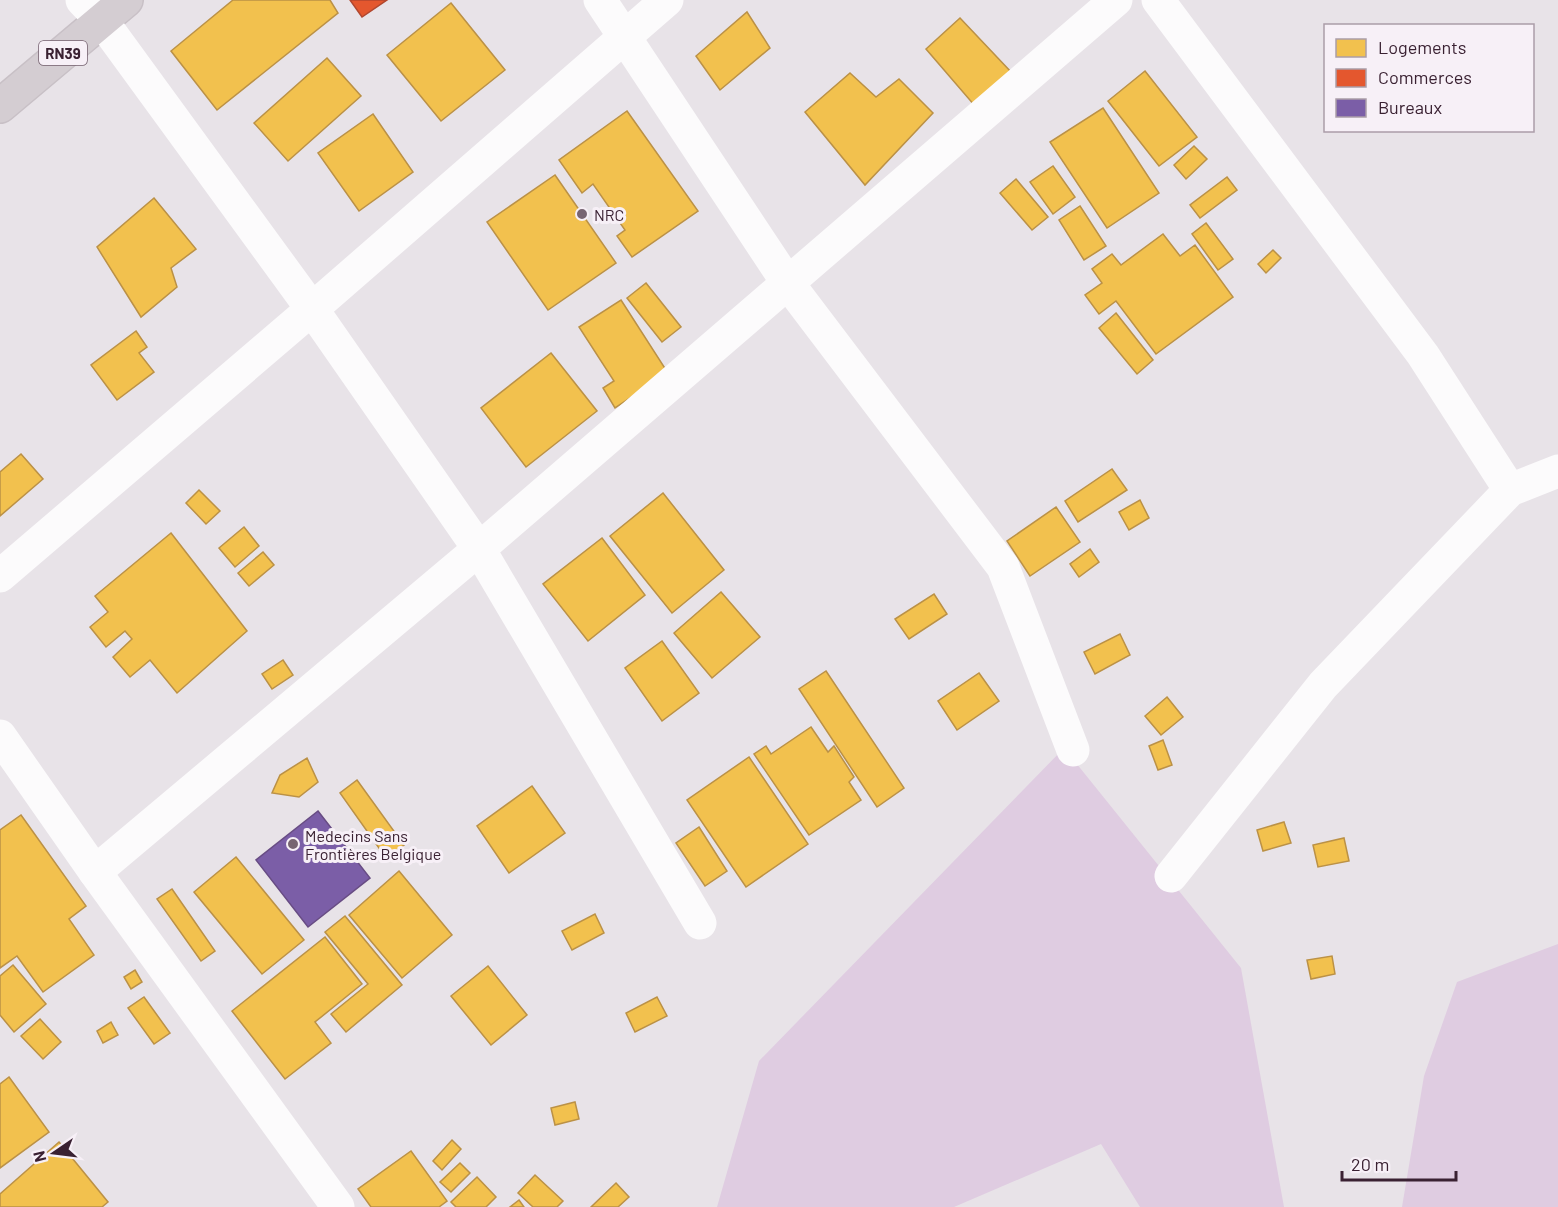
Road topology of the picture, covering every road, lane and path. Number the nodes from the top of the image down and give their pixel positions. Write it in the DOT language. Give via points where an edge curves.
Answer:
graph roads {
  1 [pos="600,0"];
  2 [pos="667,0"];
  3 [pos="1116,0"];
  4 [pos="1158,0"];
  5 [pos="103,7"];
  6 [pos="624,37"];
  7 [pos="0,106"];
  8 [pos="787,282"];
  9 [pos="312,309"];
  10 [pos="1558,471"];
  11 [pos="1510,490"];
  12 [pos="479,549"];
  13 [pos="0,576"];
  14 [pos="0,736"];
  15 [pos="1073,750"];
  16 [pos="10,772"];
  17 [pos="95,872"];
  18 [pos="1171,876"];
  19 [pos="700,923"];
  20 [pos="338,1207"];
  1 -- 6 [label="street"];
  2 -- 6 [label="street"];
  3 -- 8 [label="street"];
  4 -- 11 [label="street" via="1423,355"];
  5 -- 7 [label="main road, RN39"];
  5 -- 9 [label="street"];
  6 -- 8 [label="street"];
  6 -- 9 [label="street"];
  8 -- 12 [label="street"];
  8 -- 15 [label="street" via="1003,567"];
  9 -- 12 [label="street"];
  9 -- 13 [label="street"];
  10 -- 11 [label="street"];
  11 -- 18 [label="street" via="1323,685"];
  12 -- 17 [label="street"];
  12 -- 19 [label="street"];
  14 -- 16 [label="street"];
  16 -- 17 [label="street"];
  17 -- 20 [label="street"];
}
